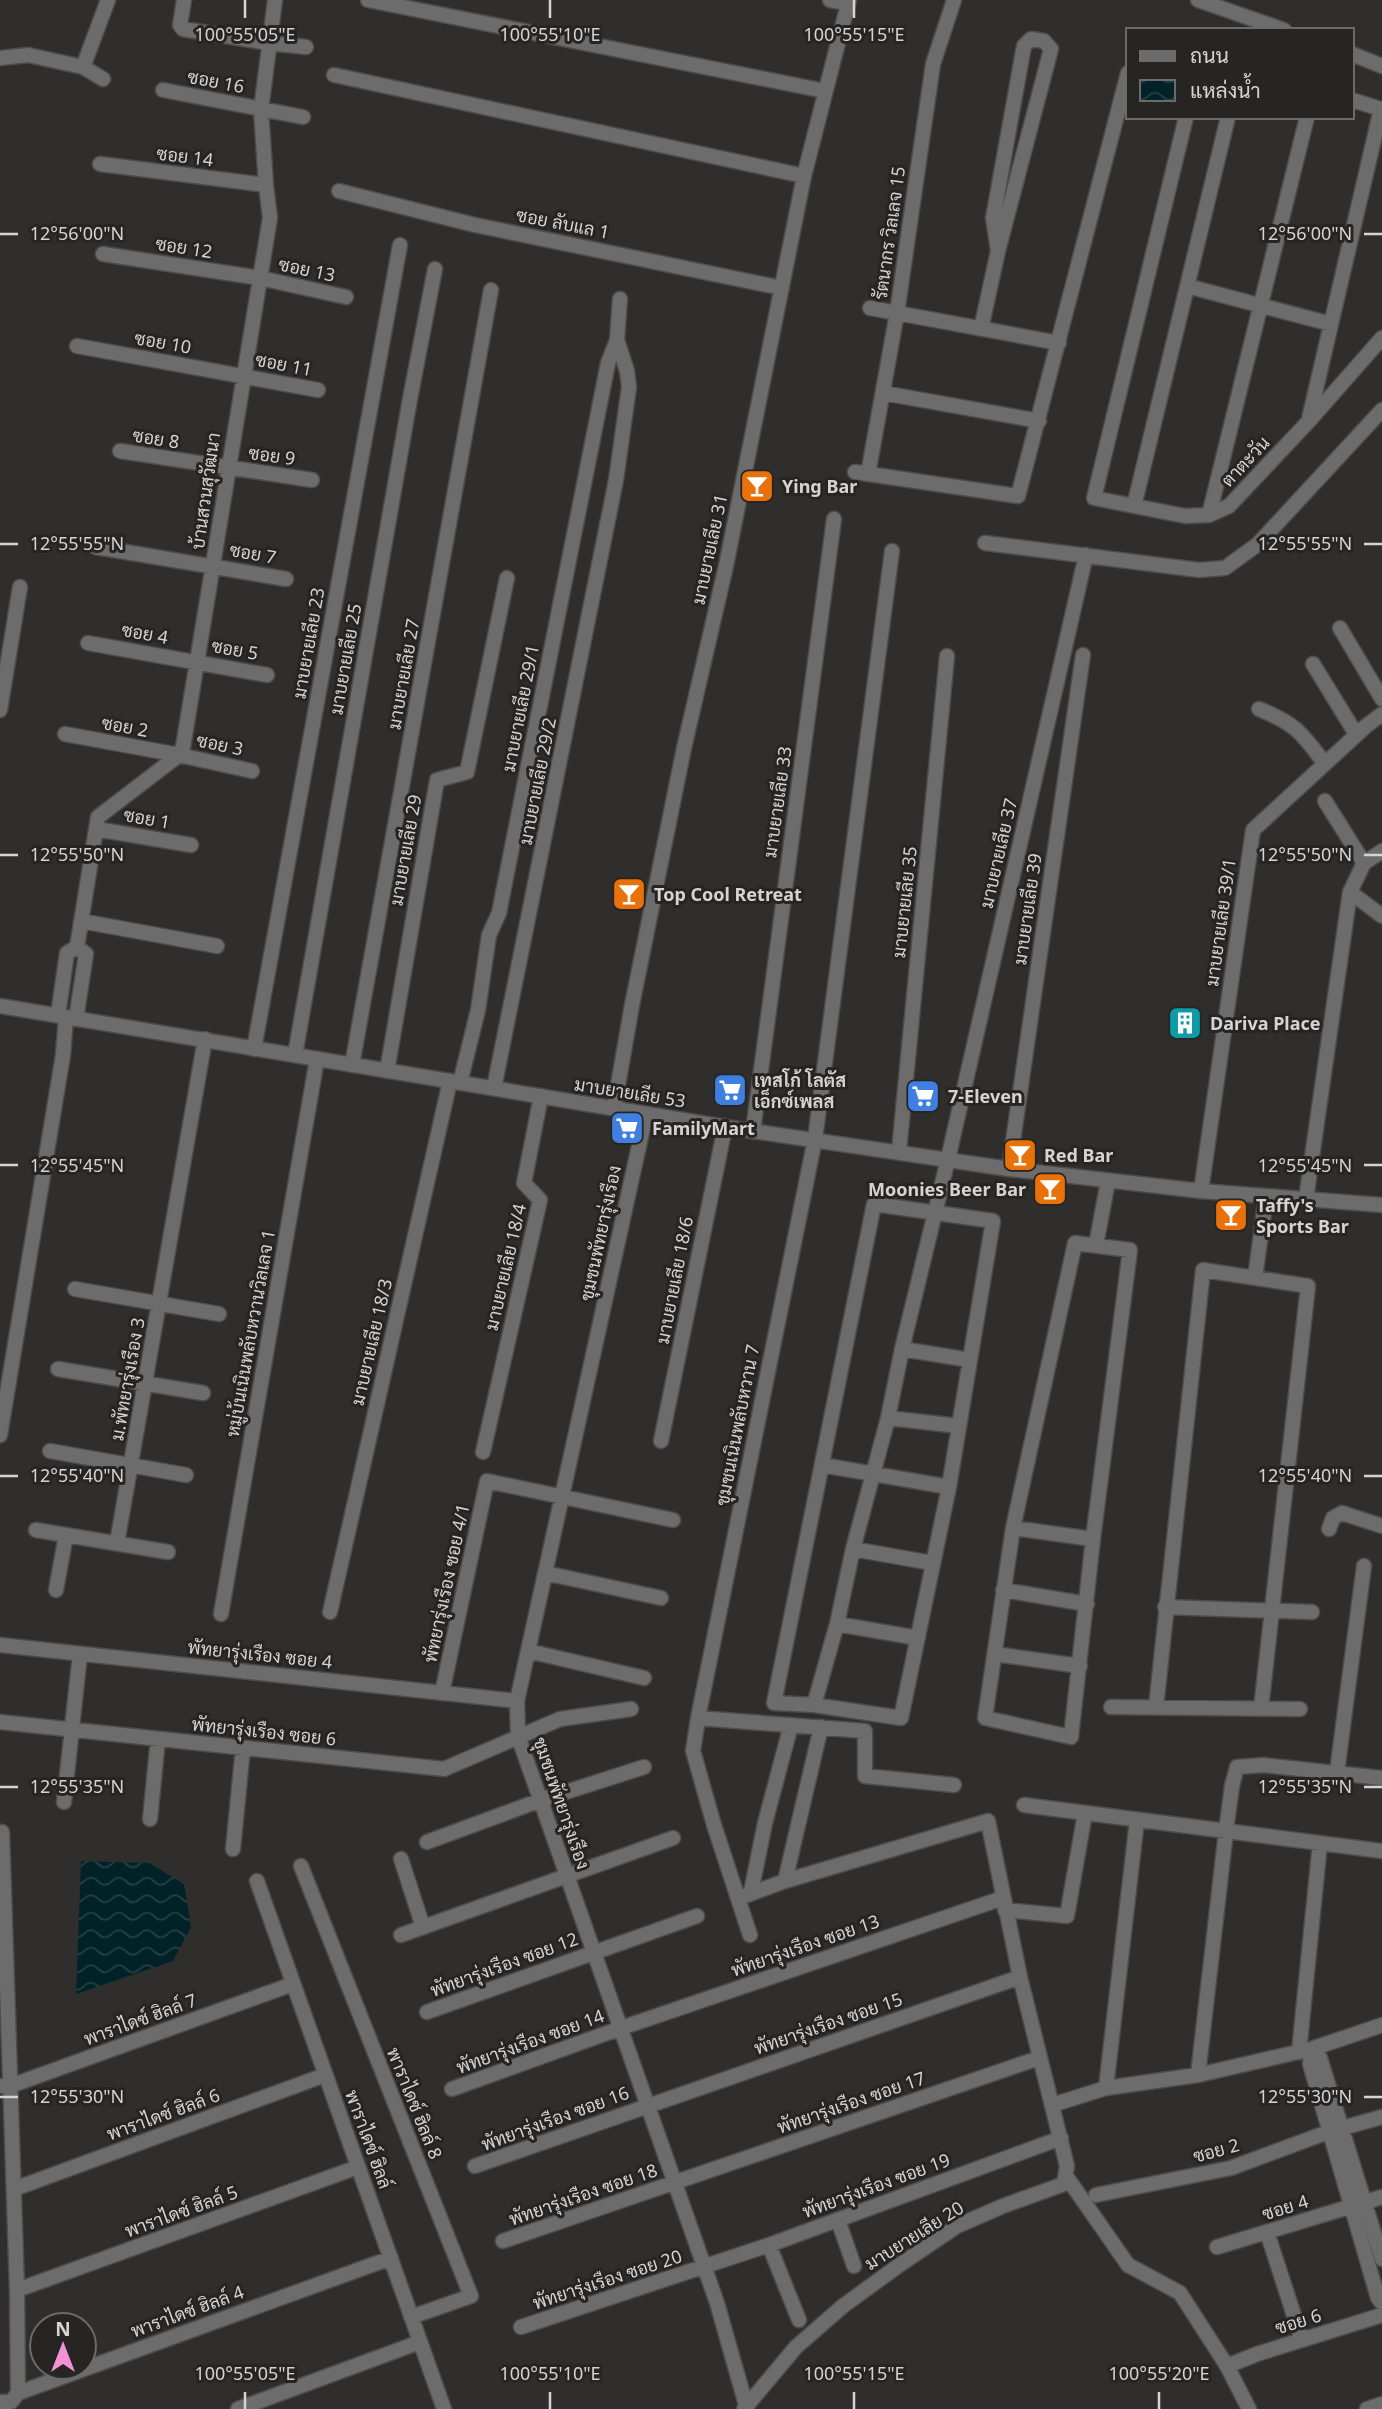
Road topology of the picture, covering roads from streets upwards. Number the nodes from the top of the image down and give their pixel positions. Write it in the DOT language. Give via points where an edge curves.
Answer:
graph roads {
  1 [pos="108,0"];
  2 [pos="184,0"];
  3 [pos="275,0"];
  4 [pos="368,0"];
  5 [pos="830,0"];
  6 [pos="954,0"];
  7 [pos="1198,0"];
  8 [pos="849,2"];
  9 [pos="1217,3"];
  10 [pos="1240,7"];
  11 [pos="1280,28"];
  12 [pos="270,43"];
  13 [pos="306,47"];
  14 [pos="1354,55"];
  15 [pos="0,58"];
  16 [pos="1382,66"];
  17 [pos="83,67"];
  18 [pos="334,75"];
  19 [pos="103,79"];
  20 [pos="1126,81"];
  21 [pos="163,90"];
  22 [pos="825,91"];
  23 [pos="1354,101"];
  24 [pos="261,110"];
  25 [pos="303,117"];
  26 [pos="1186,119"];
  27 [pos="1228,119"];
  28 [pos="1307,119"];
  29 [pos="100,164"];
  30 [pos="804,176"];
  31 [pos="265,185"];
  32 [pos="339,191"];
  33 [pos="400,244"];
  34 [pos="998,251"];
  35 [pos="103,254"];
  36 [pos="435,269"];
  37 [pos="260,278"];
  38 [pos="1187,286"];
  39 [pos="782,288"];
  40 [pos="491,290"];
  41 [pos="346,298"];
  42 [pos="620,299"];
  43 [pos="1261,305"];
  44 [pos="870,307"];
  45 [pos="897,313"];
  46 [pos="1331,324"];
  47 [pos="981,329"];
  48 [pos="1382,338"];
  49 [pos="617,340"];
  50 [pos="1059,343"];
  51 [pos="77,346"];
  52 [pos="243,376"];
  53 [pos="318,390"];
  54 [pos="883,393"];
  55 [pos="1382,410"];
  56 [pos="1039,421"];
  57 [pos="1308,422"];
  58 [pos="120,451"];
  59 [pos="227,468"];
  60 [pos="312,480"];
  61 [pos="1134,506"];
  62 [pos="1209,515"];
  63 [pos="834,519"];
  64 [pos="985,542"];
  65 [pos="96,547"];
  66 [pos="892,551"];
  67 [pos="1086,555"];
  68 [pos="214,566"];
  69 [pos="507,578"];
  70 [pos="286,579"];
  71 [pos="20,587"];
  72 [pos="1340,628"];
  73 [pos="88,643"];
  74 [pos="1083,655"];
  75 [pos="947,656"];
  76 [pos="196,662"];
  77 [pos="1313,664"];
  78 [pos="267,675"];
  79 [pos="1382,699"];
  80 [pos="1259,709"];
  81 [pos="0,710"];
  82 [pos="1382,714"];
  83 [pos="65,734"];
  84 [pos="1356,734"];
  85 [pos="179,755"];
  86 [pos="1325,764"];
  87 [pos="252,771"];
  88 [pos="1325,801"];
  89 [pos="96,830"];
  90 [pos="191,845"];
  91 [pos="1382,851"];
  92 [pos="1364,863"];
  93 [pos="1350,892"];
  94 [pos="1382,916"];
  95 [pos="81,921"];
  96 [pos="217,946"];
  97 [pos="0,1006"];
  98 [pos="66,1017"];
  99 [pos="205,1040"];
  100 [pos="254,1049"];
  101 [pos="295,1055"];
  102 [pos="317,1059"];
  103 [pos="352,1065"];
  104 [pos="387,1071"];
  105 [pos="455,1082"];
  106 [pos="495,1088"];
  107 [pos="541,1096"];
  108 [pos="614,1108"];
  109 [pos="646,1114"];
  110 [pos="725,1127"];
  111 [pos="753,1131"];
  112 [pos="815,1139"];
  113 [pos="899,1151"];
  114 [pos="948,1159"];
  115 [pos="1009,1169"];
  116 [pos="1108,1181"];
  117 [pos="1201,1192"];
  118 [pos="1266,1197"];
  119 [pos="1306,1199"];
  120 [pos="1382,1205"];
  121 [pos="934,1213"];
  122 [pos="1096,1245"];
  123 [pos="1255,1278"];
  124 [pos="75,1289"];
  125 [pos="159,1304"];
  126 [pos="219,1314"];
  127 [pos="902,1349"];
  128 [pos="970,1360"];
  129 [pos="58,1369"];
  130 [pos="145,1384"];
  131 [pos="203,1393"];
  132 [pos="888,1418"];
  133 [pos="959,1426"];
  134 [pos="0,1435"];
  135 [pos="661,1441"];
  136 [pos="50,1451"];
  137 [pos="483,1452"];
  138 [pos="131,1465"];
  139 [pos="822,1465"];
  140 [pos="873,1474"];
  141 [pos="186,1475"];
  142 [pos="949,1487"];
  143 [pos="562,1497"];
  144 [pos="673,1520"];
  145 [pos="1382,1526"];
  146 [pos="1013,1528"];
  147 [pos="1329,1529"];
  148 [pos="36,1530"];
  149 [pos="66,1535"];
  150 [pos="1093,1539"];
  151 [pos="117,1544"];
  152 [pos="853,1549"];
  153 [pos="168,1552"];
  154 [pos="932,1563"];
  155 [pos="1364,1566"];
  156 [pos="545,1573"];
  157 [pos="56,1590"];
  158 [pos="1003,1590"];
  159 [pos="661,1598"];
  160 [pos="1087,1604"];
  161 [pos="1165,1606"];
  162 [pos="1270,1609"];
  163 [pos="330,1612"];
  164 [pos="1312,1612"];
  165 [pos="221,1614"];
  166 [pos="837,1623"];
  167 [pos="918,1638"];
  168 [pos="0,1645"];
  169 [pos="528,1651"];
  170 [pos="80,1654"];
  171 [pos="995,1654"];
  172 [pos="1080,1665"];
  173 [pos="644,1678"];
  174 [pos="442,1693"];
  175 [pos="517,1701"];
  176 [pos="814,1705"];
  177 [pos="1111,1707"];
  178 [pos="1156,1707"];
  179 [pos="631,1709"];
  180 [pos="1261,1709"];
  181 [pos="1300,1709"];
  182 [pos="698,1718"];
  183 [pos="0,1722"];
  184 [pos="791,1725"];
  185 [pos="821,1727"];
  186 [pos="70,1729"];
  187 [pos="518,1736"];
  188 [pos="158,1739"];
  189 [pos="243,1748"];
  190 [pos="644,1767"];
  191 [pos="1336,1772"];
  192 [pos="1382,1778"];
  193 [pos="954,1785"];
  194 [pos="541,1800"];
  195 [pos="64,1802"];
  196 [pos="1024,1805"];
  197 [pos="1084,1813"];
  198 [pos="150,1819"];
  199 [pos="1137,1820"];
  200 [pos="1226,1830"];
  201 [pos="2,1832"];
  202 [pos="673,1838"];
  203 [pos="427,1842"];
  204 [pos="1320,1843"];
  205 [pos="233,1849"];
  206 [pos="1382,1851"];
  207 [pos="401,1859"];
  208 [pos="301,1866"];
  209 [pos="567,1876"];
  210 [pos="257,1881"];
  211 [pos="785,1881"];
  212 [pos="745,1895"];
  213 [pos="1004,1904"];
  214 [pos="697,1916"];
  215 [pos="423,1927"];
  216 [pos="401,1935"];
  217 [pos="750,1935"];
  218 [pos="594,1953"];
  219 [pos="1020,1977"];
  220 [pos="293,1984"];
  221 [pos="427,2012"];
  222 [pos="1382,2025"];
  223 [pos="621,2028"];
  224 [pos="1305,2050"];
  225 [pos="1039,2057"];
  226 [pos="325,2075"];
  227 [pos="1198,2075"];
  228 [pos="5,2086"];
  229 [pos="1107,2088"];
  230 [pos="452,2089"];
  231 [pos="647,2105"];
  232 [pos="1052,2105"];
  233 [pos="1382,2117"];
  234 [pos="1336,2130"];
  235 [pos="1061,2138"];
  236 [pos="475,2166"];
  237 [pos="358,2167"];
  238 [pos="1066,2176"];
  239 [pos="675,2184"];
  240 [pos="14,2189"];
  241 [pos="1096,2195"];
  242 [pos="1382,2197"];
  243 [pos="1357,2204"];
  244 [pos="838,2220"];
  245 [pos="1268,2232"];
  246 [pos="503,2241"];
  247 [pos="769,2245"];
  248 [pos="1217,2247"];
  249 [pos="391,2258"];
  250 [pos="1382,2259"];
  251 [pos="853,2266"];
  252 [pos="704,2267"];
  253 [pos="17,2290"];
  254 [pos="1382,2303"];
  255 [pos="1382,2315"];
  256 [pos="411,2317"];
  257 [pos="799,2320"];
  258 [pos="522,2327"];
  259 [pos="1302,2340"];
  260 [pos="420,2342"];
  261 [pos="1227,2366"];
  262 [pos="18,2393"];
  263 [pos="0,2402"];
  264 [pos="1382,2404"];
  265 [pos="745,2407"];
  266 [pos="238,2409"];
  267 [pos="444,2409"];
  268 [pos="1250,2409"];
  269 [pos="1367,2409"];
  1 -- 17 [label="street"];
  2 -- 12 [label="street" via="183,29"];
  3 -- 12 [label="street, บ้านสวนสุวัฒนา"];
  4 -- 22 [label="street"];
  5 -- 8 [label="street"];
  6 -- 45 [label="street, รัตนากร วิลเลจ 15" via="933,64"];
  7 -- 9 [label="street"];
  8 -- 22 [label="street, มาบยายเลีย 31"];
  9 -- 10 [label="street"];
  10 -- 11 [label="street"];
  12 -- 13 [label="street"];
  12 -- 24 [label="street, บ้านสวนสุวัฒนา"];
  14 -- 16 [label="street"];
  15 -- 17 [label="street" via="28,55"];
  17 -- 19 [label="street"];
  18 -- 30 [label="street"];
  20 -- 50 [label="street"];
  21 -- 24 [label="street, ซอย 16"];
  22 -- 30 [label="street, มาบยายเลีย 31"];
  23 -- 46 [label="street" via="1381,109"];
  24 -- 25 [label="street, ซอย 16"];
  24 -- 31 [label="street, บ้านสวนสุวัฒนา"];
  26 -- 61 [label="street" via="1094,498"];
  27 -- 38 [label="street"];
  28 -- 43 [label="street"];
  29 -- 31 [label="street, ซอย 14"];
  30 -- 39 [label="street, มาบยายเลีย 31"];
  31 -- 37 [label="street, บ้านสวนสุวัฒนา" via="270,218"];
  32 -- 39 [label="street, ซอย ลับแล 1" via="475,225"];
  33 -- 100 [label="street, มาบยายเลีย 23"];
  34 -- 34 [label="street" via="993,218 1024,46 1031,39 1044,41 1051,49"];
  34 -- 47 [label="street"];
  35 -- 37 [label="street, ซอย 12"];
  36 -- 101 [label="street, มาบยายเลีย 25"];
  37 -- 41 [label="street, ซอย 13"];
  37 -- 52 [label="street, บ้านสวนสุวัฒนา"];
  38 -- 43 [label="street"];
  38 -- 61 [label="street"];
  39 -- 108 [label="street, มาบยายเลีย 31" via="684,748"];
  40 -- 103 [label="street, มาบยายเลีย 27"];
  42 -- 49 [label="street"];
  43 -- 46 [label="street"];
  43 -- 62 [label="street"];
  44 -- 45 [label="street"];
  45 -- 47 [label="street"];
  45 -- 54 [label="street, รัตนากร วิลเลจ 15"];
  46 -- 57 [label="street"];
  47 -- 50 [label="street"];
  48 -- 57 [label="street, ตาตะวัน"];
  49 -- 105 [label="street, มาบยายเลีย 29/1" via="608,363 499,913 489,935 478,1010"];
  49 -- 106 [label="street, มาบยายเลีย 29/2" via="629,387 617,480"];
  50 -- 56 [label="street"];
  51 -- 52 [label="street, ซอย 10"];
  52 -- 53 [label="street, ซอย 11"];
  52 -- 59 [label="street, บ้านสวนสุวัฒนา"];
  54 -- 56 [label="street"];
  54 -- 56 [label="street, รัตนากร วิลเลจ 15" via="861,473 1018,496"];
  55 -- 67 [label="street" via="1258,544 1225,568 1199,570"];
  57 -- 62 [label="street, ตาตะวัน" via="1229,506"];
  58 -- 59 [label="street, ซอย 8"];
  59 -- 60 [label="street, ซอย 9"];
  59 -- 68 [label="street, บ้านสวนสุวัฒนา"];
  61 -- 62 [label="street" via="1185,516"];
  63 -- 111 [label="street, มาบยายเลีย 33"];
  64 -- 67 [label="street"];
  65 -- 68 [label="street"];
  66 -- 112 [label="street, ชุมชนเนินพลับหวาน 7"];
  67 -- 114 [label="street, มาบยายเลีย 37"];
  68 -- 70 [label="street, ซอย 7"];
  68 -- 76 [label="street, บ้านสวนสุวัฒนา"];
  69 -- 104 [label="street, มาบยายเลีย 29" via="467,772 437,780"];
  71 -- 81 [label="street"];
  72 -- 79 [label="street"];
  73 -- 76 [label="street, ซอย 4"];
  74 -- 115 [label="street, มาบยายเลีย 39"];
  75 -- 113 [label="street, มาบยายเลีย 35"];
  76 -- 78 [label="street, ซอย 5"];
  76 -- 85 [label="street, บ้านสวนสุวัฒนา"];
  77 -- 84 [label="street"];
  80 -- 86 [label="street" via="1303,734"];
  82 -- 84 [label="street, มาบยายเลีย 39/1"];
  83 -- 85 [label="street, ซอย 2"];
  84 -- 86 [label="street, มาบยายเลีย 39/1"];
  85 -- 87 [label="street, ซอย 3"];
  85 -- 89 [label="street" via="98,817"];
  86 -- 117 [label="street, มาบยายเลีย 39/1" via="1253,830"];
  88 -- 92 [label="street"];
  89 -- 90 [label="street, ซอย 1"];
  89 -- 95 [label="street"];
  91 -- 92 [label="street"];
  92 -- 93 [label="street"];
  93 -- 94 [label="street"];
  93 -- 119 [label="street"];
  95 -- 96 [label="street"];
  95 -- 98 [label="street" via="77,947 86,954"];
  97 -- 98 [label="street, มาบยายเลีย 53"];
  98 -- 99 [label="street, มาบยายเลีย 53"];
  98 -- 134 [label="street"];
  99 -- 100 [label="street, มาบยายเลีย 53"];
  99 -- 125 [label="street, ม.พัทยารุ่งเรือง 3"];
  100 -- 101 [label="street, มาบยายเลีย 53"];
  101 -- 102 [label="street, มาบยายเลีย 53"];
  102 -- 103 [label="street, มาบยายเลีย 53"];
  102 -- 165 [label="street, หมู่บ้นเนินพลับหวานวิลเลจ 1"];
  103 -- 104 [label="street, มาบยายเลีย 53"];
  104 -- 105 [label="street, มาบยายเลีย 53"];
  105 -- 106 [label="street, มาบยายเลีย 53"];
  105 -- 163 [label="street, มาบยายเลีย 18/3"];
  106 -- 107 [label="street, มาบยายเลีย 53"];
  107 -- 108 [label="street, มาบยายเลีย 53"];
  107 -- 137 [label="street, มาบยายเลีย 18/4" via="524,1182 540,1200"];
  108 -- 109 [label="street, มาบยายเลีย 53"];
  109 -- 110 [label="street, มาบยายเลีย 53"];
  109 -- 143 [label="street, ชุมชนพัทยารุ่งเรือง"];
  110 -- 111 [label="street, มาบยายเลีย 53"];
  110 -- 135 [label="street, มาบยายเลีย 18/6"];
  111 -- 112 [label="street, มาบยายเลีย 53"];
  112 -- 113 [label="street, มาบยายเลีย 53"];
  112 -- 182 [label="street, ชุมชนเนินพลับหวาน 7"];
  113 -- 114 [label="street, มาบยายเลีย 53"];
  114 -- 115 [label="street, มาบยายเลีย 53"];
  114 -- 121 [label="street, มาบยายเลีย 37"];
  115 -- 116 [label="street, มาบยายเลีย 53"];
  116 -- 117 [label="street, มาบยายเลีย 53"];
  116 -- 122 [label="street"];
  117 -- 118 [label="street, มาบยายเลีย 53"];
  118 -- 119 [label="street, มาบยายเลีย 53"];
  118 -- 123 [label="street"];
  119 -- 120 [label="street, มาบยายเลีย 53"];
  121 -- 127 [label="street, มาบยายเลีย 37"];
  121 -- 128 [label="street" via="993,1221"];
  121 -- 139 [label="street" via="874,1204"];
  122 -- 146 [label="street" via="1075,1243"];
  122 -- 150 [label="street" via="1130,1250"];
  123 -- 161 [label="street" via="1203,1270"];
  123 -- 162 [label="street" via="1308,1286"];
  124 -- 125 [label="street"];
  125 -- 126 [label="street"];
  125 -- 130 [label="street, ม.พัทยารุ่งเรือง 3"];
  127 -- 128 [label="street"];
  127 -- 132 [label="street, มาบยายเลีย 37"];
  128 -- 133 [label="street"];
  129 -- 130 [label="street"];
  130 -- 131 [label="street"];
  130 -- 138 [label="street, ม.พัทยารุ่งเรือง 3"];
  132 -- 133 [label="street"];
  132 -- 140 [label="street, มาบยายเลีย 37"];
  133 -- 142 [label="street"];
  136 -- 138 [label="street"];
  138 -- 141 [label="street"];
  138 -- 151 [label="street, ม.พัทยารุ่งเรือง 3"];
  139 -- 140 [label="street"];
  139 -- 176 [label="street" via="774,1703"];
  140 -- 142 [label="street"];
  140 -- 152 [label="street, มาบยายเลีย 37"];
  142 -- 154 [label="street"];
  143 -- 144 [label="street"];
  143 -- 156 [label="street, ชุมชนพัทยารุ่งเรือง"];
  143 -- 174 [label="street, พัทยารุ่งเรือง ซอย 4/1" via="487,1481"];
  145 -- 147 [label="street" via="1342,1514 1333,1518"];
  146 -- 150 [label="street"];
  146 -- 158 [label="street"];
  148 -- 149 [label="street"];
  149 -- 151 [label="street"];
  149 -- 157 [label="street"];
  150 -- 160 [label="street"];
  151 -- 153 [label="street"];
  152 -- 154 [label="street"];
  152 -- 166 [label="street, มาบยายเลีย 37"];
  154 -- 167 [label="street"];
  155 -- 191 [label="street"];
  156 -- 159 [label="street"];
  156 -- 169 [label="street, ชุมชนพัทยารุ่งเรือง"];
  158 -- 160 [label="street"];
  158 -- 171 [label="street"];
  160 -- 172 [label="street"];
  161 -- 162 [label="street"];
  161 -- 178 [label="street"];
  162 -- 164 [label="street"];
  162 -- 180 [label="street"];
  166 -- 167 [label="street"];
  166 -- 176 [label="street, มาบยายเลีย 37"];
  167 -- 176 [label="street" via="901,1718"];
  168 -- 170 [label="street, พัทยารุ่งเรือง ซอย 4"];
  169 -- 173 [label="street"];
  169 -- 175 [label="street, ชุมชนพัทยารุ่งเรือง"];
  170 -- 174 [label="street, พัทยารุ่งเรือง ซอย 4"];
  170 -- 186 [label="street"];
  171 -- 172 [label="street"];
  171 -- 172 [label="street" via="985,1718 1071,1737"];
  174 -- 175 [label="street, พัทยารุ่งเรือง ซอย 4"];
  175 -- 187 [label="street, ชุมชนพัทยารุ่งเรือง"];
  177 -- 178 [label="street"];
  178 -- 180 [label="street"];
  179 -- 187 [label="street, พัทยารุ่งเรือง ซอย 6" via="560,1719"];
  180 -- 181 [label="street"];
  182 -- 184 [label="street"];
  182 -- 212 [label="street, ชุมชนเนินพลับหวาน 7" via="693,1751 714,1825"];
  183 -- 186 [label="street, พัทยารุ่งเรือง ซอย 6"];
  184 -- 185 [label="street"];
  184 -- 212 [label="street"];
  185 -- 193 [label="street" via="865,1731 865,1776"];
  185 -- 211 [label="street"];
  186 -- 188 [label="street, พัทยารุ่งเรือง ซอย 6"];
  186 -- 195 [label="street"];
  187 -- 189 [label="street, พัทยารุ่งเรือง ซอย 6" via="444,1769"];
  187 -- 194 [label="street, ชุมชนพัทยารุ่งเรือง"];
  188 -- 189 [label="street, พัทยารุ่งเรือง ซอย 6"];
  188 -- 198 [label="street"];
  189 -- 205 [label="street"];
  190 -- 194 [label="street"];
  191 -- 192 [label="street"];
  191 -- 200 [label="street" via="1237,1767"];
  194 -- 203 [label="street"];
  194 -- 209 [label="street, ชุมชนพัทยารุ่งเรือง"];
  196 -- 197 [label="street"];
  197 -- 199 [label="street"];
  197 -- 213 [label="street" via="1067,1916"];
  199 -- 200 [label="street"];
  199 -- 229 [label="street"];
  200 -- 204 [label="street"];
  200 -- 227 [label="street"];
  201 -- 228 [label="street"];
  202 -- 209 [label="street"];
  204 -- 206 [label="street"];
  204 -- 224 [label="street"];
  207 -- 215 [label="street"];
  208 -- 256 [label="street, พาราไดซ์ ฮิลล์ 8" via="471,2296"];
  209 -- 215 [label="street"];
  209 -- 218 [label="street, ชุมชนพัทยารุ่งเรือง"];
  210 -- 220 [label="street, พาราไดซ์ ฮิลล์"];
  211 -- 212 [label="street"];
  211 -- 213 [label="street" via="988,1821"];
  212 -- 217 [label="street, ชุมชนเนินพลับหวาน 7"];
  213 -- 219 [label="street"];
  213 -- 223 [label="street, พัทยารุ่งเรือง ซอย 13"];
  214 -- 218 [label="street, พัทยารุ่งเรือง ซอย 12"];
  215 -- 216 [label="street"];
  218 -- 221 [label="street, พัทยารุ่งเรือง ซอย 12"];
  218 -- 223 [label="street, ชุมชนพัทยารุ่งเรือง"];
  219 -- 225 [label="street"];
  219 -- 231 [label="street, พัทยารุ่งเรือง ซอย 15"];
  220 -- 226 [label="street, พาราไดซ์ ฮิลล์"];
  220 -- 228 [label="street, พาราไดซ์ ฮิลล์ 7"];
  222 -- 224 [label="street"];
  223 -- 230 [label="street, พัทยารุ่งเรือง ซอย 14"];
  223 -- 231 [label="street, ชุมชนพัทยารุ่งเรือง"];
  224 -- 227 [label="street"];
  224 -- 234 [label="street" via="1320,2058"];
  225 -- 232 [label="street"];
  225 -- 239 [label="street, พัทยารุ่งเรือง ซอย 17"];
  226 -- 237 [label="street, พาราไดซ์ ฮิลล์"];
  226 -- 240 [label="street, พาราไดซ์ ฮิลล์ 6"];
  227 -- 229 [label="street"];
  228 -- 240 [label="street"];
  229 -- 232 [label="street"];
  231 -- 236 [label="street, พัทยารุ่งเรือง ซอย 16"];
  231 -- 239 [label="street, ชุมชนพัทยารุ่งเรือง"];
  232 -- 235 [label="street"];
  233 -- 234 [label="street"];
  234 -- 241 [label="street, ซอย 2" via="1231,2168"];
  234 -- 243 [label="street"];
  235 -- 238 [label="street"];
  235 -- 244 [label="street, พัทยารุ่งเรือง ซอย 19"];
  237 -- 249 [label="street, พาราไดซ์ ฮิลล์"];
  237 -- 253 [label="street, พาราไดซ์ ฮิลล์ 5"];
  238 -- 261 [label="street" via="1128,2265 1180,2293"];
  238 -- 265 [label="street, มาบยายเลีย 20" via="1064,2184 957,2226 898,2266 796,2347"];
  239 -- 246 [label="street, พัทยารุ่งเรือง ซอย 18"];
  239 -- 252 [label="street, ชุมชนพัทยารุ่งเรือง"];
  240 -- 253 [label="street"];
  242 -- 243 [label="street"];
  243 -- 245 [label="street, ซอย 4"];
  243 -- 250 [label="street"];
  243 -- 254 [label="street"];
  244 -- 247 [label="street, พัทยารุ่งเรือง ซอย 19"];
  244 -- 251 [label="street"];
  245 -- 248 [label="street, ซอย 4"];
  245 -- 259 [label="street"];
  247 -- 252 [label="street, พัทยารุ่งเรือง ซอย 19"];
  247 -- 257 [label="street"];
  249 -- 256 [label="street, พาราไดซ์ ฮิลล์"];
  249 -- 262 [label="street, พาราไดซ์ ฮิลล์ 4"];
  252 -- 258 [label="street, พัทยารุ่งเรือง ซอย 20"];
  252 -- 265 [label="street, ชุมชนพัทยารุ่งเรือง"];
  253 -- 262 [label="street"];
  255 -- 259 [label="street, ซอย 6"];
  256 -- 260 [label="street, พาราไดซ์ ฮิลล์"];
  259 -- 261 [label="street, ซอย 6"];
  260 -- 266 [label="street"];
  260 -- 267 [label="street, พาราไดซ์ ฮิลล์"];
  261 -- 268 [label="street"];
  262 -- 263 [label="street, พาราไดซ์ ฮิลล์ 4" via="11,2402"];
  264 -- 269 [label="street"];
}
